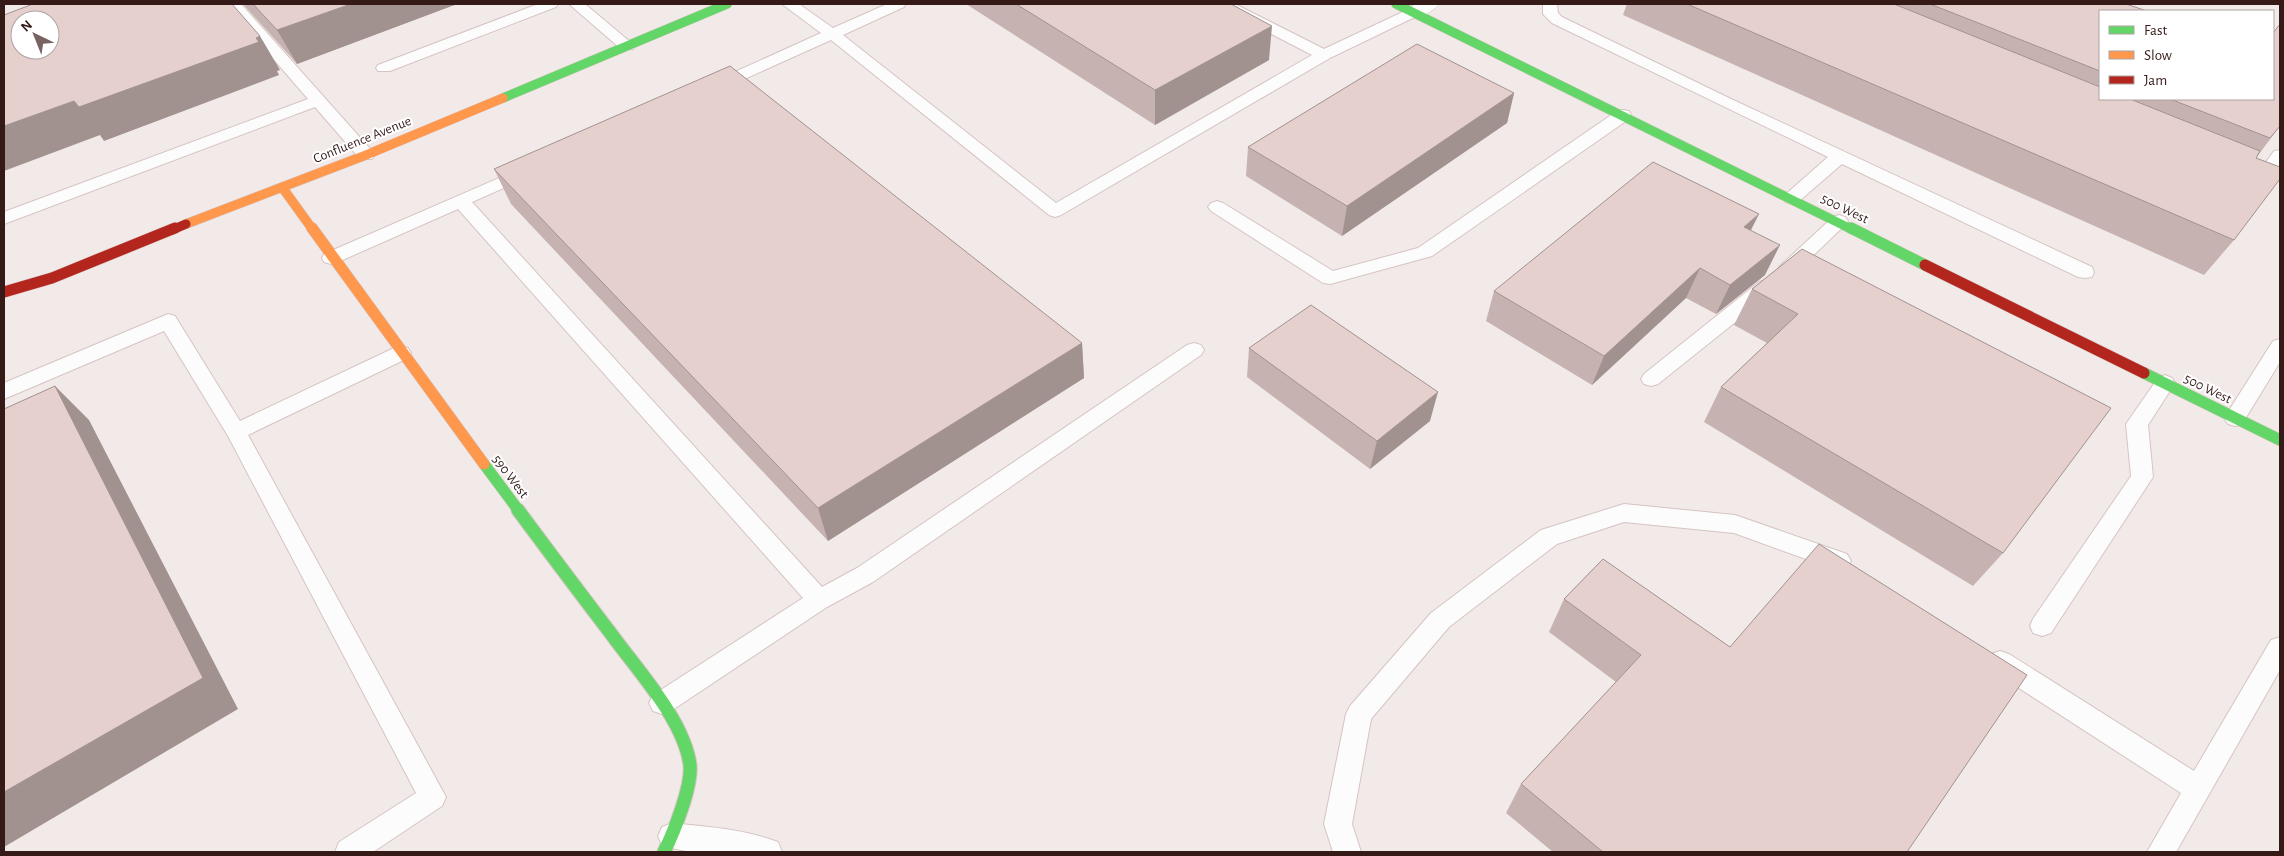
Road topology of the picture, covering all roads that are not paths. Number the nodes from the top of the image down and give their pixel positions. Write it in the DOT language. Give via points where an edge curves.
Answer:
graph roads {
  1 [pos="233,4"];
  2 [pos="576,4"];
  3 [pos="727,4"];
  4 [pos="789,4"];
  5 [pos="899,4"];
  6 [pos="1224,4"];
  7 [pos="1396,4"];
  8 [pos="1550,4"];
  9 [pos="540,5"];
  10 [pos="1422,8"];
  11 [pos="832,34"];
  12 [pos="627,46"];
  13 [pos="1324,55"];
  14 [pos="384,68"];
  15 [pos="696,95"];
  16 [pos="319,100"];
  17 [pos="1623,115"];
  18 [pos="366,155"];
  19 [pos="2280,155"];
  20 [pos="1840,156"];
  21 [pos="543,164"];
  22 [pos="2238,180"];
  23 [pos="282,187"];
  24 [pos="1792,198"];
  25 [pos="461,201"];
  26 [pos="1217,207"];
  27 [pos="4,218"];
  28 [pos="1839,221"];
  29 [pos="331,258"];
  30 [pos="2085,272"];
  31 [pos="4,292"];
  32 [pos="2280,346"];
  33 [pos="1194,350"];
  34 [pos="400,353"];
  35 [pos="1651,379"];
  36 [pos="2165,383"];
  37 [pos="4,392"];
  38 [pos="2235,418"];
  39 [pos="236,432"];
  40 [pos="2280,440"];
  41 [pos="1855,569"];
  42 [pos="820,600"];
  43 [pos="2042,626"];
  44 [pos="2280,648"];
  45 [pos="1980,649"];
  46 [pos="662,703"];
  47 [pos="2198,789"];
  48 [pos="668,844"];
  49 [pos="349,852"];
  50 [pos="768,852"];
  51 [pos="1347,852"];
  52 [pos="2161,852"];
  1 -- 16 [label="lane"];
  2 -- 12 [label="lane"];
  3 -- 12 [label="street, Confluence Avenue"];
  4 -- 11 [label="lane"];
  5 -- 11 [label="lane"];
  6 -- 13 [label="lane"];
  7 -- 10 [label="street, 500 West"];
  8 -- 20 [label="lane" via="1551,14 1557,20"];
  9 -- 14 [label="lane"];
  10 -- 13 [label="lane"];
  10 -- 17 [label="street, 500 West"];
  11 -- 13 [label="lane" via="1055,211"];
  11 -- 15 [label="lane"];
  12 -- 18 [label="street, Confluence Avenue"];
  16 -- 18 [label="lane"];
  16 -- 27 [label="lane"];
  17 -- 24 [label="street, 500 West"];
  17 -- 26 [label="lane" via="1425,252 1330,278"];
  18 -- 23 [label="street, Confluence Avenue"];
  19 -- 22 [label="lane" via="2256,188"];
  20 -- 24 [label="lane"];
  20 -- 30 [label="lane"];
  21 -- 25 [label="lane"];
  23 -- 29 [label="street, 590 West"];
  23 -- 31 [label="street, Confluence Avenue" via="52,278"];
  24 -- 28 [label="street, 500 West"];
  25 -- 29 [label="lane"];
  25 -- 42 [label="lane"];
  28 -- 35 [label="lane" via="1794,276"];
  28 -- 36 [label="street, 500 West"];
  29 -- 34 [label="street, 590 West"];
  32 -- 38 [label="lane"];
  33 -- 42 [label="lane" via="865,575"];
  34 -- 39 [label="lane"];
  34 -- 46 [label="street, 590 West"];
  36 -- 38 [label="street, 500 West"];
  36 -- 43 [label="lane" via="2137,424 2142,477"];
  37 -- 39 [label="lane" via="168,321"];
  38 -- 40 [label="street, 500 West"];
  39 -- 49 [label="lane" via="433,797"];
  41 -- 51 [label="lane" via="1726,523 1624,513 1550,536 1440,620 1359,714 1338,824"];
  42 -- 46 [label="lane"];
  44 -- 47 [label="lane"];
  45 -- 47 [label="lane"];
  46 -- 48 [label="street, 590 West" via="683,738 690,766 686,793"];
  47 -- 52 [label="lane"];
  48 -- 50 [label="lane" via="738,844"];
}
